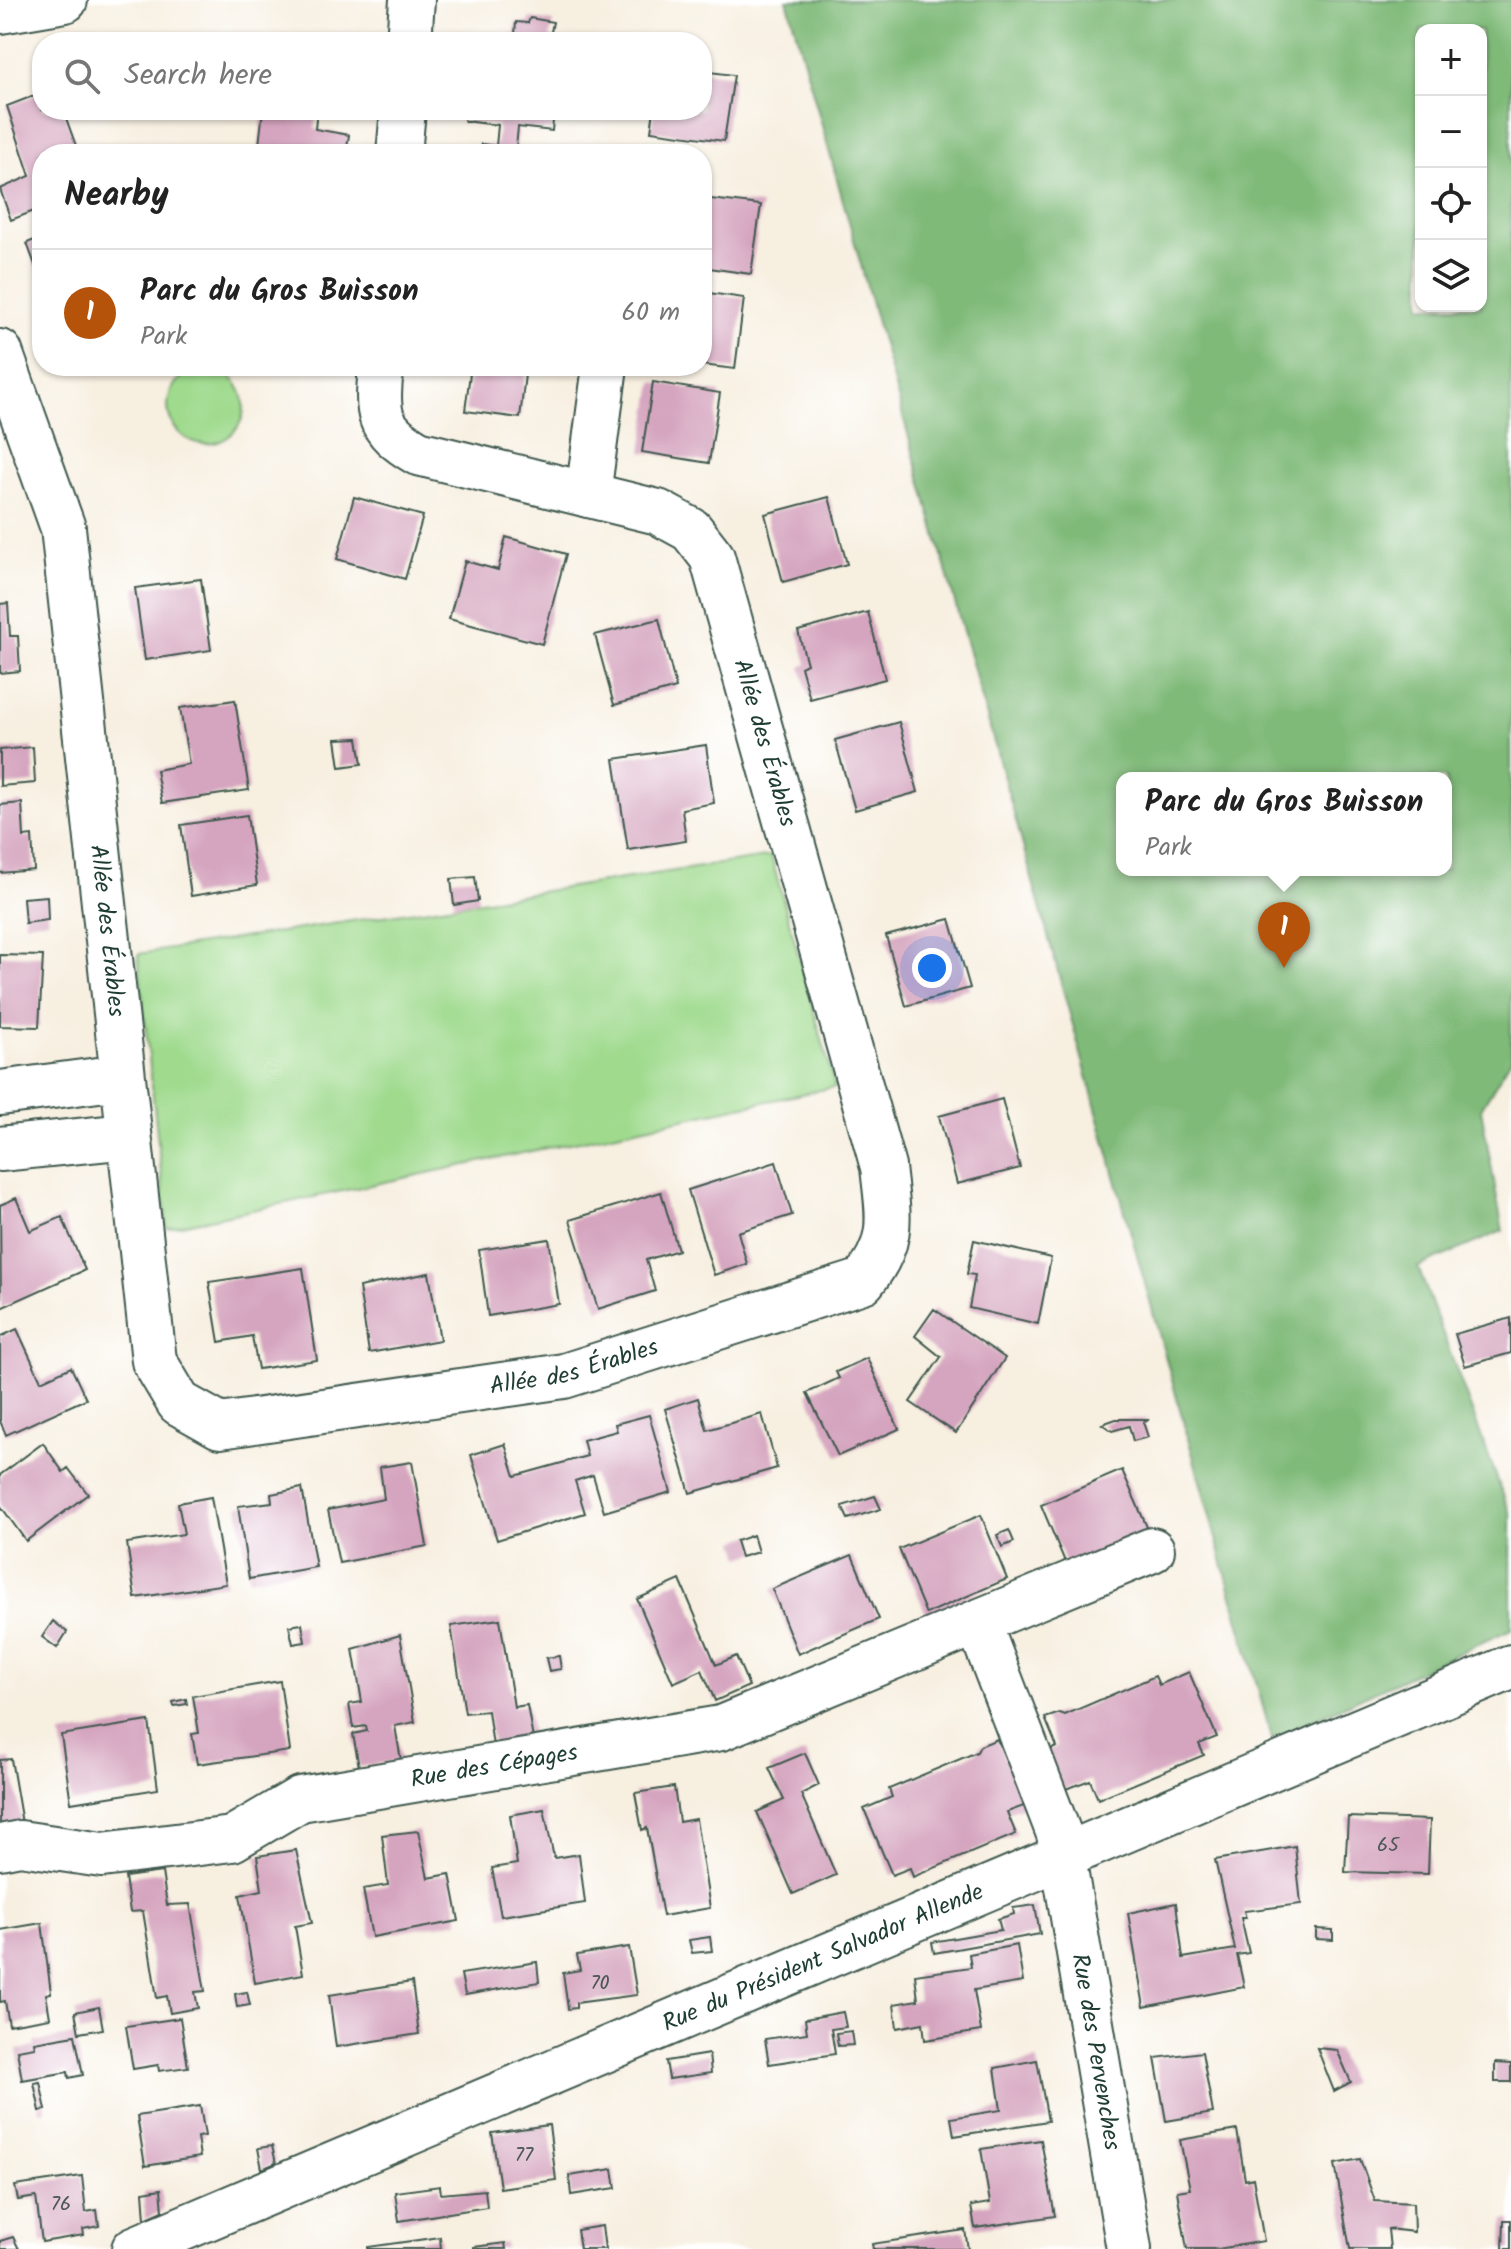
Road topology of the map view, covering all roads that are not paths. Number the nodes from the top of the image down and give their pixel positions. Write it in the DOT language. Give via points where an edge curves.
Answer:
graph roads {
  1 [pos="65,0"];
  2 [pos="412,0"];
  3 [pos="0,11"];
  4 [pos="410,32"];
  5 [pos="402,120"];
  6 [pos="400,144"];
  7 [pos="0,352"];
  8 [pos="380,376"];
  9 [pos="604,376"];
  10 [pos="588,495"];
  11 [pos="121,1077"];
  12 [pos="0,1093"];
  13 [pos="128,1136"];
  14 [pos="0,1149"];
  15 [pos="1152,1550"];
  16 [pos="978,1622"];
  17 [pos="1511,1667"];
  18 [pos="0,1847"];
  19 [pos="1061,1856"];
  20 [pos="134,2249"];
  21 [pos="1129,2249"];
  1 -- 3 [label="street"];
  2 -- 4 [label="street"];
  5 -- 6 [label="street"];
  7 -- 11 [label="street, Allée des Érables" via="63,528"];
  8 -- 10 [label="street, Allée des Érables" via="378,410 391,437 418,453"];
  9 -- 10 [label="street"];
  10 -- 13 [label="street, Allée des Érables" via="658,512 691,530 712,557 883,1167 888,1222 882,1257 863,1281 564,1376 220,1426 179,1403 154,1361"];
  11 -- 12 [label="street"];
  11 -- 13 [label="street, Allée des Érables"];
  13 -- 14 [label="street"];
  15 -- 16 [label="street, Rue des Cépages"];
  16 -- 18 [label="street, Rue des Cépages" via="721,1728 300,1799 232,1839 102,1855 20,1843"];
  16 -- 19 [label="street" via="1059,1834"];
  17 -- 19 [label="street, Rue du Président Salvador Allende"];
  19 -- 20 [label="street, Rue du Président Salvador Allende"];
  19 -- 21 [label="street, Rue des Pervenches"];
}
